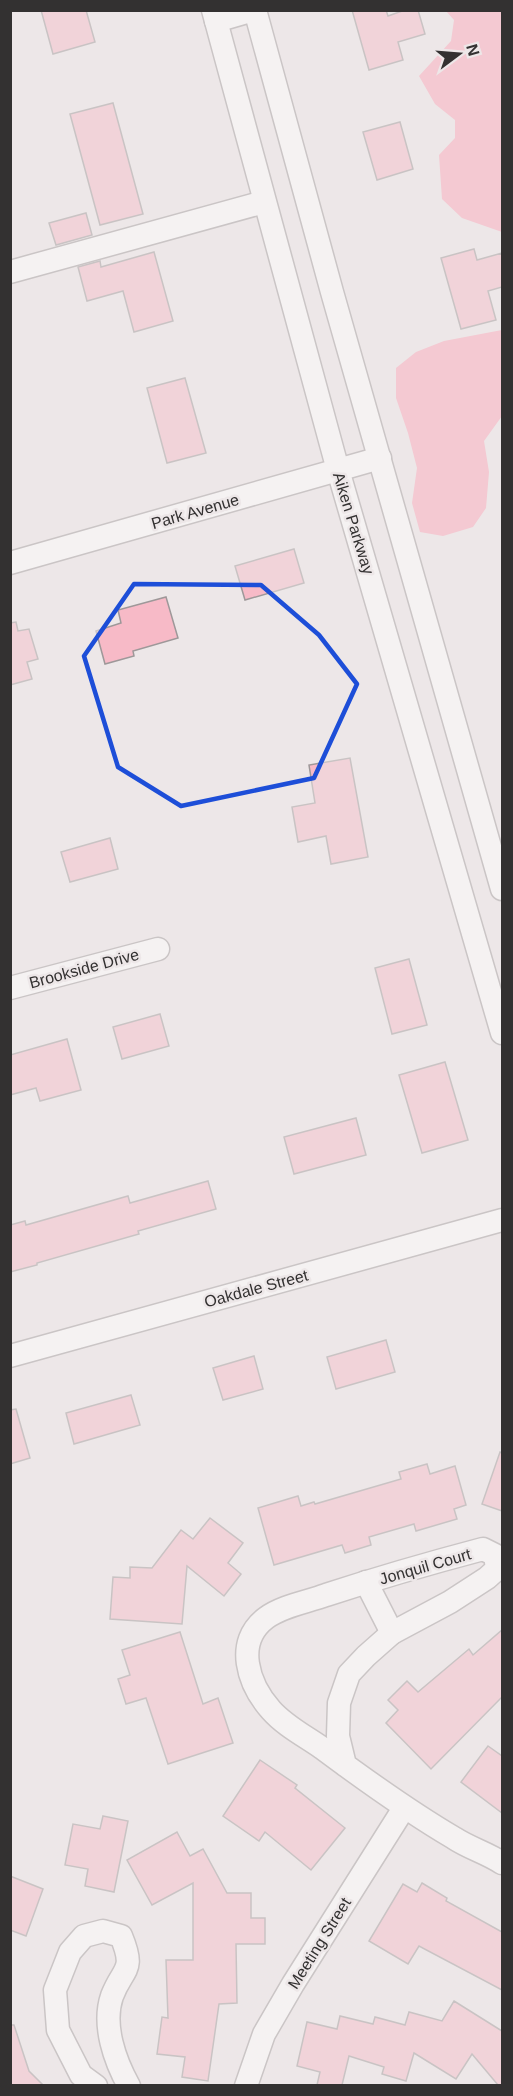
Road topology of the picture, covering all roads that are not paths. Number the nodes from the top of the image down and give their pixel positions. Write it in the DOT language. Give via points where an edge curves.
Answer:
graph roads {
  1 [pos="254,10"];
  2 [pos="215,16"];
  3 [pos="264,202"];
  4 [pos="10,272"];
  5 [pos="380,458"];
  6 [pos="338,470"];
  7 [pos="10,563"];
  8 [pos="502,889"];
  9 [pos="158,949"];
  10 [pos="10,988"];
  11 [pos="502,1033"];
  12 [pos="502,1220"];
  13 [pos="10,1356"];
  14 [pos="366,1582"];
  15 [pos="392,1633"];
  16 [pos="345,1766"];
  17 [pos="404,1808"];
  18 [pos="498,1858"];
  19 [pos="96,2085"];
  20 [pos="129,2085"];
  21 [pos="246,2085"];
  1 -- 2 [label="street"];
  1 -- 5 [label="street"];
  2 -- 3 [label="street, Aiken Parkway"];
  3 -- 4 [label="street"];
  3 -- 6 [label="street, Aiken Parkway"];
  5 -- 6 [label="street, Park Avenue"];
  5 -- 8 [label="street"];
  6 -- 7 [label="street, Park Avenue"];
  6 -- 11 [label="street, Aiken Parkway"];
  9 -- 10 [label="street, Brookside Drive"];
  12 -- 13 [label="street, Oakdale Street"];
  14 -- 15 [label="street"];
  14 -- 15 [label="street, Jonquil Court" via="483,1549 495,1555 497,1569 487,1578"];
  14 -- 16 [label="street, Jonquil Court" via="268,1617 254,1629 248,1645 247,1663 256,1690 271,1710"];
  15 -- 16 [label="street, Jonquil Court" via="349,1674 339,1703 338,1736"];
  16 -- 17 [label="street, Jonquil Court"];
  17 -- 18 [label="street, Jonquil Court" via="456,1840"];
  17 -- 21 [label="street, Meeting Street" via="264,2034"];
  19 -- 20 [label="street" via="81,2075 58,2030 55,1990 70,1952 84,1936 103,1931 121,1936 129,1955 126,1971 112,1997 109,2027 116,2063"];
}
